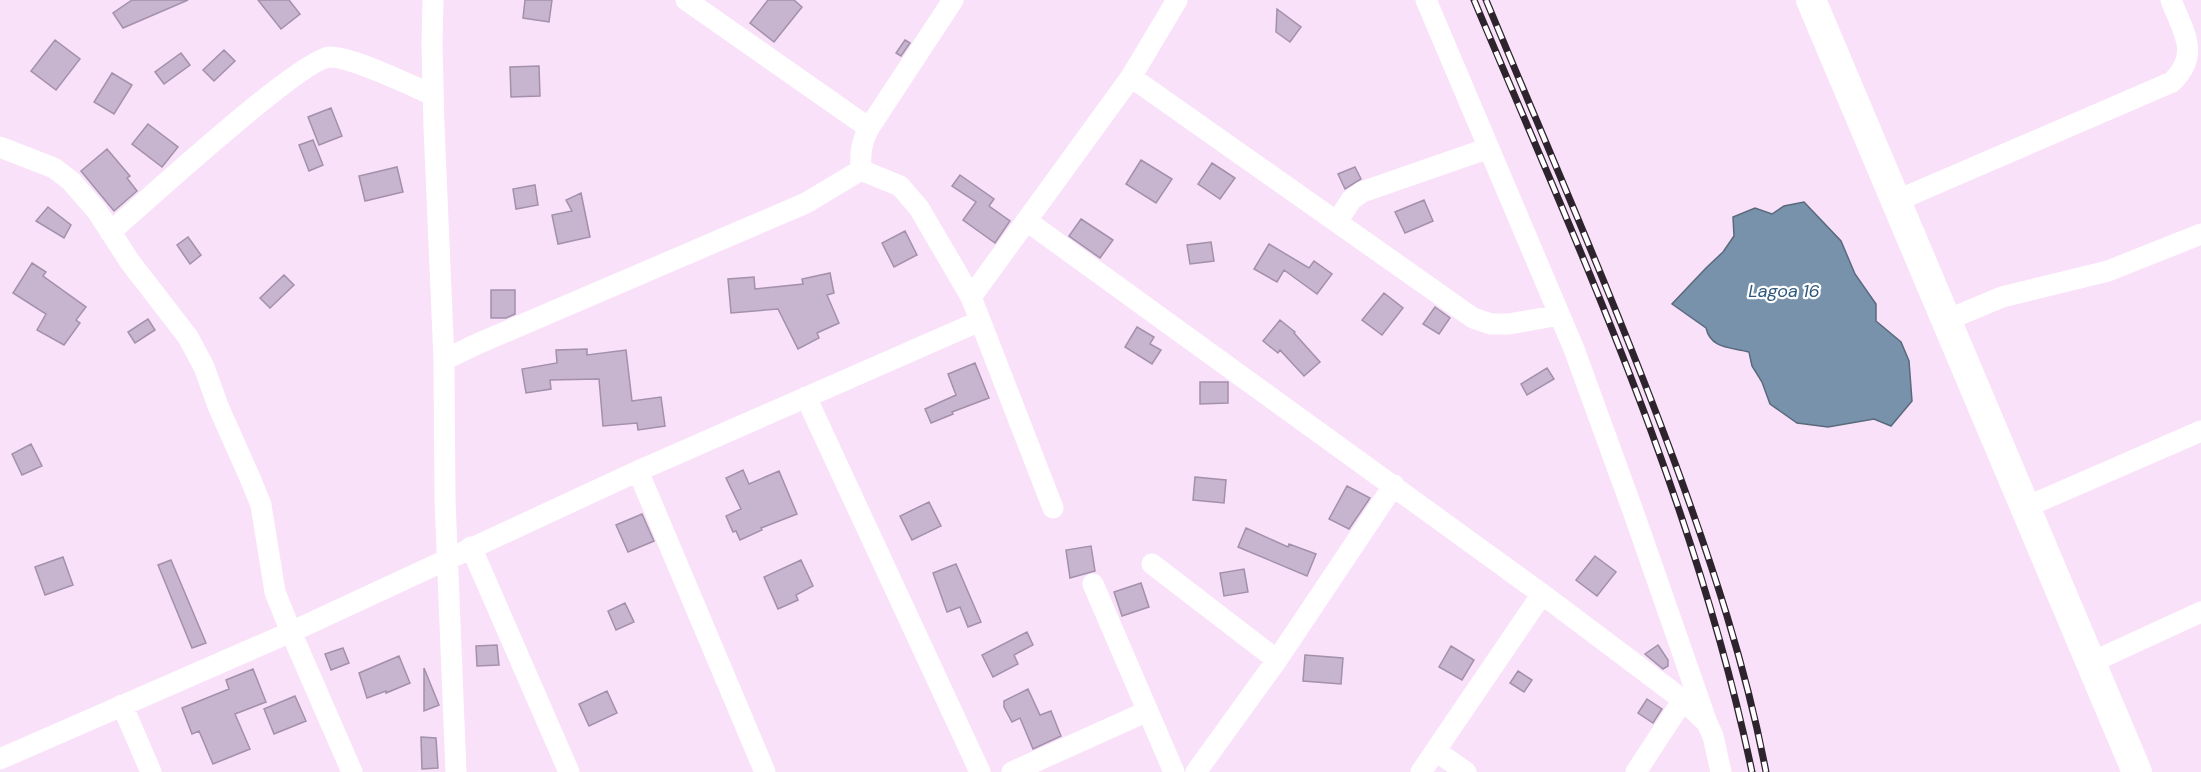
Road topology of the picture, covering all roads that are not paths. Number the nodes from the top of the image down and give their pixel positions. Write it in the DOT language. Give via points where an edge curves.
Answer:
graph roads {
  1 [pos="433,0"];
  2 [pos="686,0"];
  3 [pos="953,0"];
  4 [pos="1177,0"];
  5 [pos="1426,0"];
  6 [pos="1811,0"];
  7 [pos="2171,0"];
  8 [pos="1131,77"];
  9 [pos="433,94"];
  10 [pos="869,128"];
  11 [pos="0,147"];
  12 [pos="1489,148"];
  13 [pos="861,170"];
  14 [pos="1896,201"];
  15 [pos="1027,221"];
  16 [pos="1337,222"];
  17 [pos="111,232"];
  18 [pos="2201,234"];
  19 [pos="971,297"];
  20 [pos="1560,315"];
  21 [pos="1947,320"];
  22 [pos="980,321"];
  23 [pos="442,330"];
  24 [pos="473,346"];
  25 [pos="444,360"];
  26 [pos="806,397"];
  27 [pos="2201,431"];
  28 [pos="638,471"];
  29 [pos="1394,485"];
  30 [pos="2026,507"];
  31 [pos="1053,508"];
  32 [pos="471,547"];
  33 [pos="448,558"];
  34 [pos="1152,564"];
  35 [pos="1093,584"];
  36 [pos="1542,594"];
  37 [pos="2201,612"];
  38 [pos="291,632"];
  39 [pos="1277,660"];
  40 [pos="2090,663"];
  41 [pos="1683,700"];
  42 [pos="122,705"];
  43 [pos="1148,711"];
  44 [pos="1707,723"];
  45 [pos="1436,751"];
  46 [pos="0,759"];
  47 [pos="151,772"];
  48 [pos="352,772"];
  49 [pos="456,772"];
  50 [pos="569,772"];
  51 [pos="765,772"];
  52 [pos="980,772"];
  53 [pos="1012,772"];
  54 [pos="1174,772"];
  55 [pos="1196,772"];
  56 [pos="1422,772"];
  57 [pos="1466,772"];
  58 [pos="1636,772"];
  59 [pos="1721,772"];
  60 [pos="2137,772"];
  1 -- 9 [label="street"];
  2 -- 10 [label="street"];
  3 -- 10 [label="street"];
  4 -- 8 [label="street"];
  5 -- 12 [label="street"];
  6 -- 14 [label="street"];
  7 -- 14 [label="street" via="2190,48 2187,64 2172,82"];
  8 -- 15 [label="street"];
  8 -- 16 [label="street"];
  9 -- 17 [label="street" via="350,61 330,57 320,60 223,133"];
  9 -- 23 [label="street"];
  10 -- 13 [label="street" via="860,150"];
  11 -- 17 [label="street" via="54,168 71,181"];
  12 -- 16 [label="street" via="1362,192 1351,200"];
  12 -- 20 [label="street"];
  13 -- 19 [label="street" via="900,186 919,208"];
  13 -- 24 [label="street" via="806,203"];
  14 -- 21 [label="street"];
  15 -- 19 [label="street"];
  15 -- 29 [label="street"];
  16 -- 20 [label="street" via="1473,318 1509,324"];
  17 -- 38 [label="street" via="188,337 204,367 261,505 275,592"];
  18 -- 21 [label="street" via="2108,271 2002,297"];
  19 -- 22 [label="street"];
  20 -- 44 [label="street"];
  21 -- 30 [label="street"];
  22 -- 26 [label="street"];
  22 -- 31 [label="street"];
  23 -- 24 [label="street"];
  23 -- 25 [label="street"];
  24 -- 25 [label="street"];
  25 -- 33 [label="street"];
  26 -- 28 [label="street"];
  26 -- 52 [label="street"];
  27 -- 30 [label="street"];
  28 -- 32 [label="street"];
  28 -- 51 [label="street"];
  29 -- 36 [label="street"];
  29 -- 39 [label="street"];
  30 -- 40 [label="street"];
  32 -- 33 [label="street"];
  32 -- 50 [label="street"];
  33 -- 38 [label="street"];
  33 -- 49 [label="street"];
  34 -- 39 [label="street"];
  35 -- 43 [label="street"];
  36 -- 41 [label="street"];
  36 -- 45 [label="street"];
  37 -- 40 [label="street"];
  38 -- 42 [label="street"];
  38 -- 48 [label="street"];
  39 -- 55 [label="street"];
  40 -- 60 [label="street"];
  41 -- 44 [label="street"];
  41 -- 58 [label="street"];
  42 -- 46 [label="street"];
  42 -- 47 [label="street"];
  43 -- 53 [label="street"];
  43 -- 54 [label="street"];
  44 -- 59 [label="street"];
  45 -- 56 [label="street"];
  45 -- 57 [label="street"];
}
